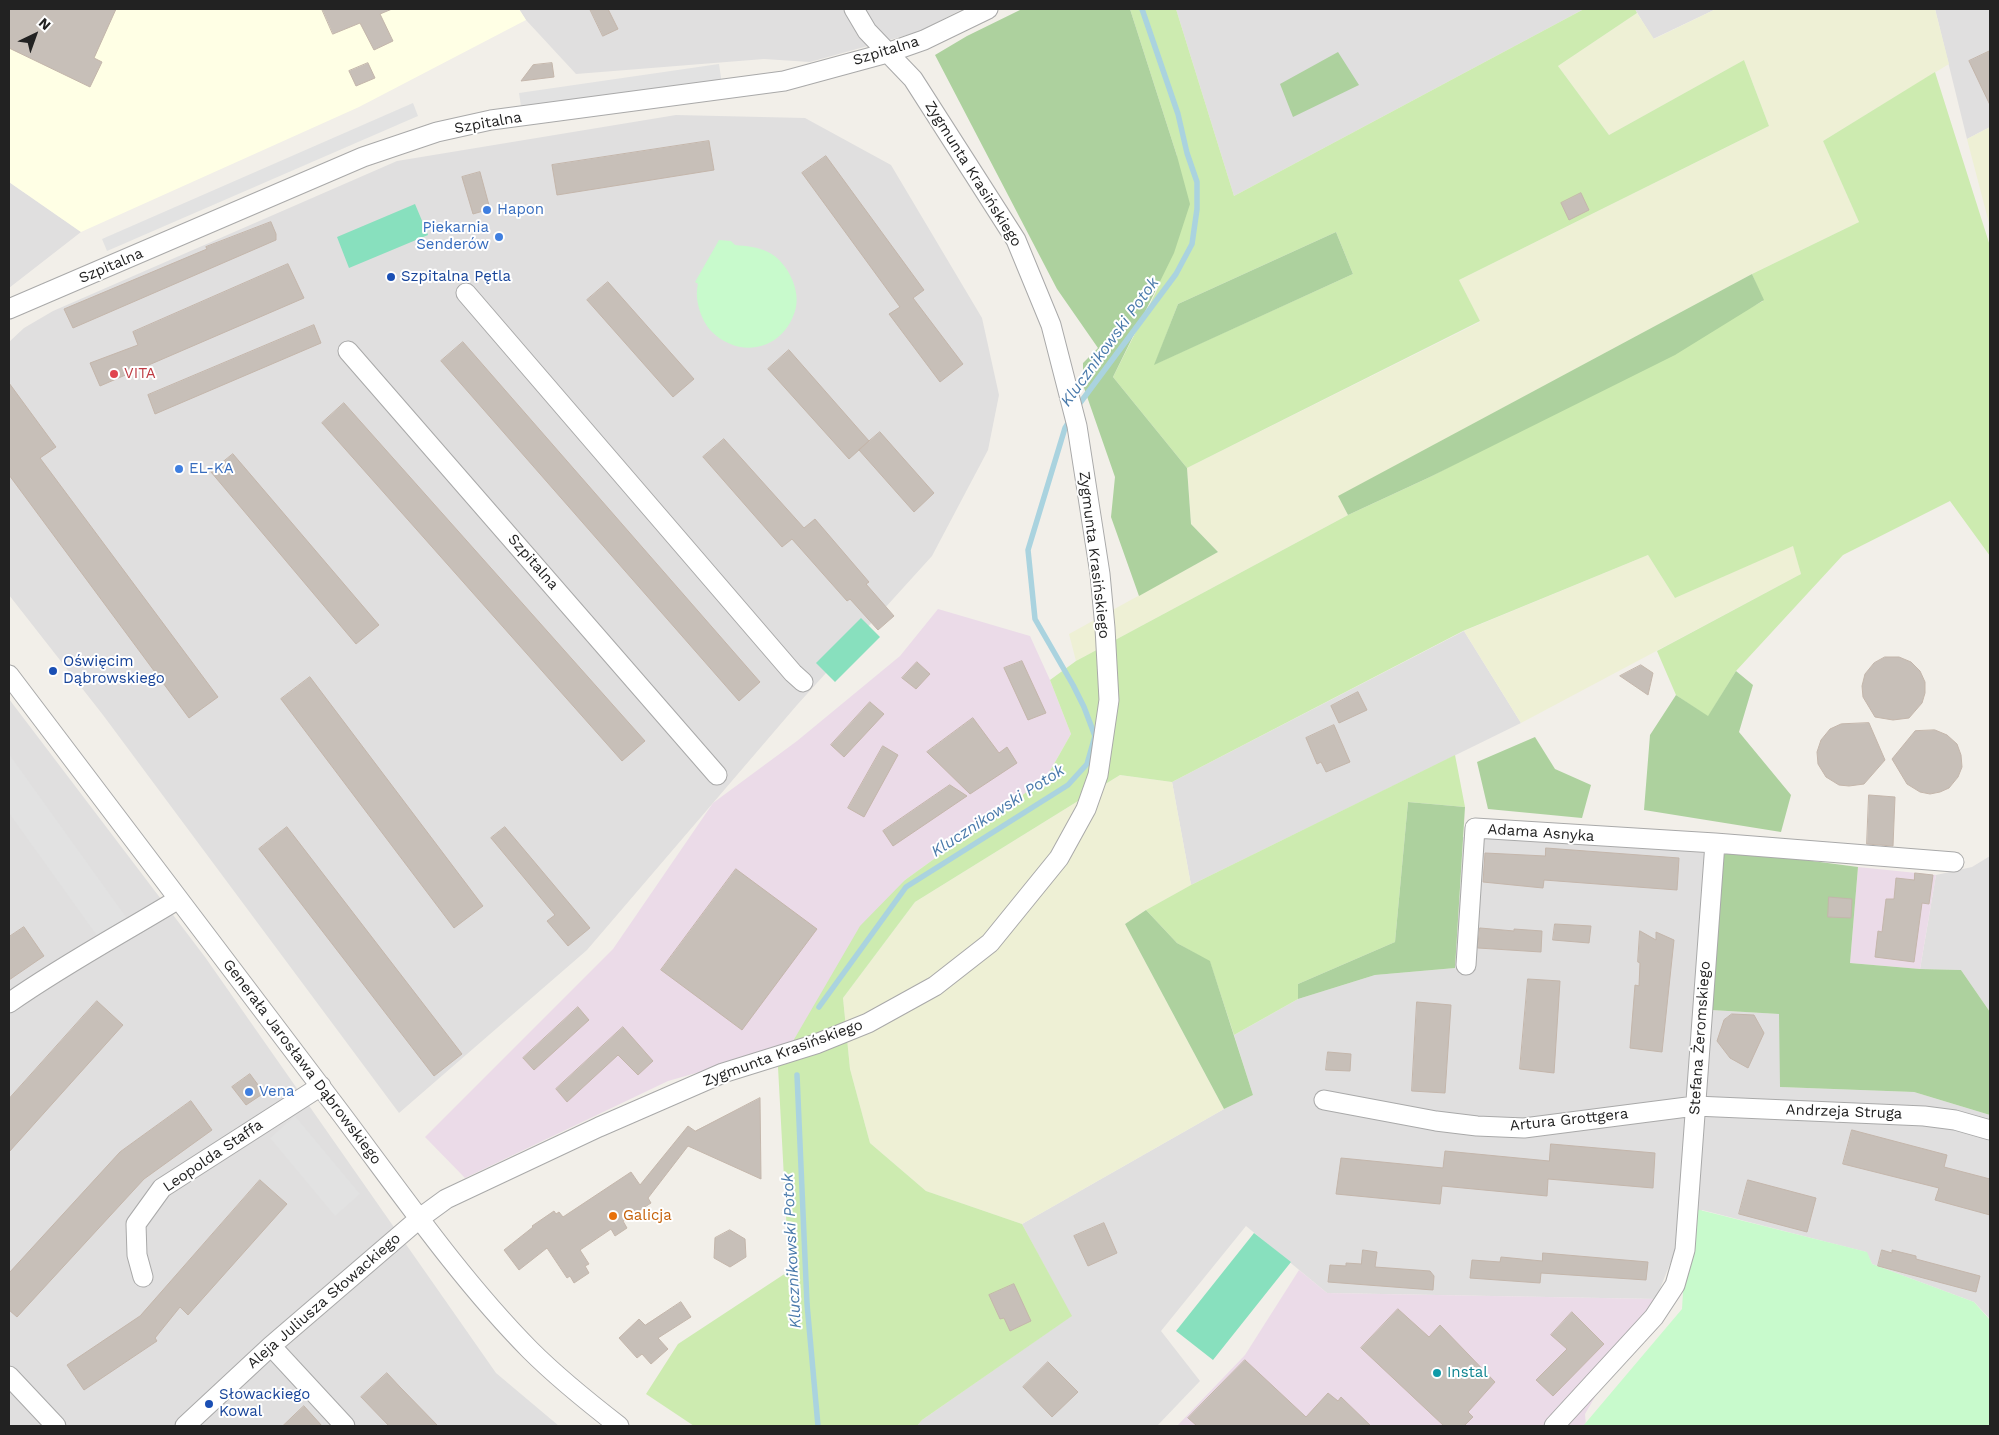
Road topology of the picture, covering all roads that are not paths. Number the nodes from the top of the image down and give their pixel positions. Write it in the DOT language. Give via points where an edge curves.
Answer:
graph roads {
  1 [pos="854,9"];
  2 [pos="988,9"];
  3 [pos="888,53"];
  4 [pos="466,294"];
  5 [pos="9,309"];
  6 [pos="348,351"];
  7 [pos="9,675"];
  8 [pos="803,682"];
  9 [pos="717,775"];
  10 [pos="1715,843"];
  11 [pos="1954,862"];
  12 [pos="177,900"];
  13 [pos="1466,965"];
  14 [pos="9,1003"];
  15 [pos="321,1086"];
  16 [pos="1324,1100"];
  17 [pos="1695,1106"];
  18 [pos="1990,1130"];
  19 [pos="420,1218"];
  20 [pos="143,1277"];
  21 [pos="271,1346"];
  22 [pos="9,1376"];
  23 [pos="56,1426"];
  24 [pos="185,1426"];
  25 [pos="345,1426"];
  26 [pos="619,1426"];
  27 [pos="1555,1426"];
  1 -- 3 [label="street, Zygmunta Krasińskiego" via="867,31"];
  2 -- 3 [label="street, Szpitalna" via="924,40"];
  3 -- 5 [label="street, Szpitalna" via="784,81 491,120 437,132 362,157"];
  3 -- 19 [label="street, Zygmunta Krasińskiego" via="913,79 1016,240 1051,325 1077,426 1105,628 1109,700 1098,776 1086,809 1059,858 990,944 935,986 868,1023 816,1044 723,1073 599,1127 457,1194"];
  4 -- 8 [label="street"];
  6 -- 9 [label="street, Szpitalna"];
  7 -- 12 [label="street, Generała Jarosława Dąbrowskiego"];
  10 -- 11 [label="street"];
  10 -- 13 [label="street, Adama Asnyka" via="1475,828"];
  10 -- 17 [label="street, Stefana Żeromskiego"];
  12 -- 14 [label="street" via="47,976"];
  12 -- 15 [label="street, Generała Jarosława Dąbrowskiego"];
  15 -- 19 [label="street, Generała Jarosława Dąbrowskiego"];
  15 -- 20 [label="street, Leopolda Staffa" via="162,1188 136,1224 137,1255"];
  16 -- 17 [label="street, Artura Grottgera" via="1436,1121 1524,1128"];
  17 -- 18 [label="street, Andrzeja Struga" via="1924,1116 1955,1120"];
  17 -- 27 [label="street, Stefana Żeromskiego" via="1685,1250 1675,1285 1654,1317"];
  19 -- 21 [label="street, Aleja Juliusza Słowackiego"];
  19 -- 26 [label="street, Generała Jarosława Dąbrowskiego" via="481,1296 530,1350"];
  21 -- 24 [label="street, Aleja Juliusza Słowackiego"];
  21 -- 25 [label="street"];
  22 -- 23 [label="street"];
}
